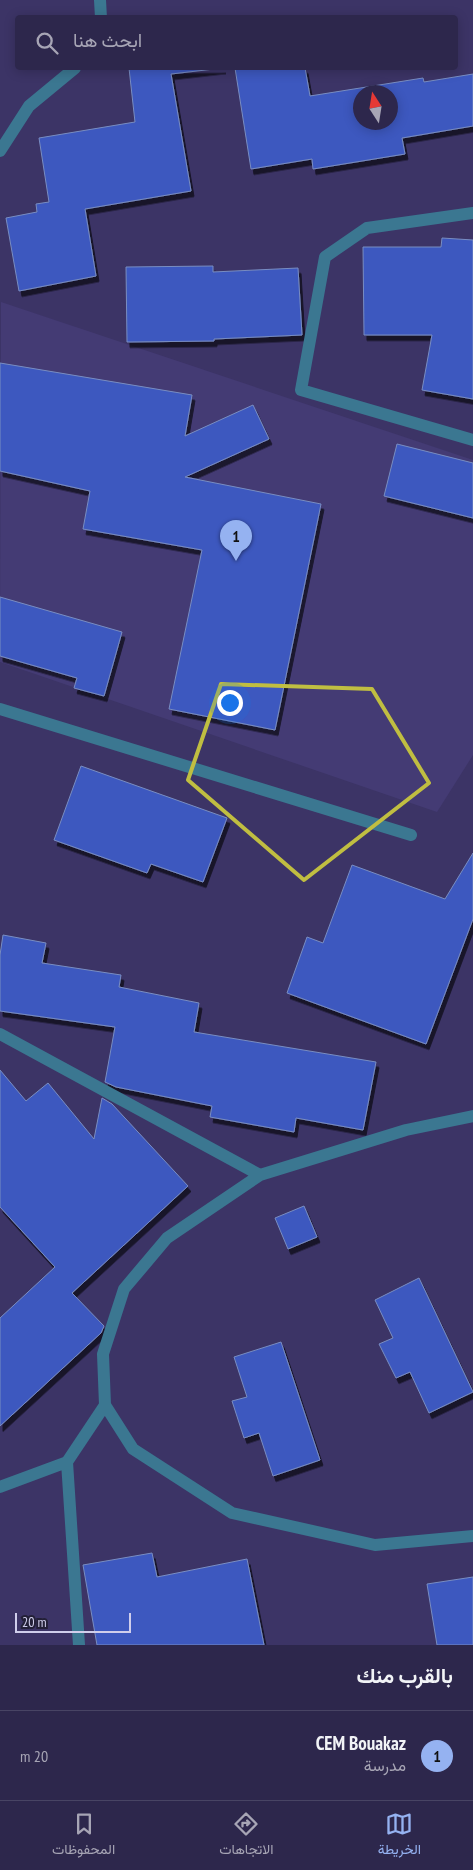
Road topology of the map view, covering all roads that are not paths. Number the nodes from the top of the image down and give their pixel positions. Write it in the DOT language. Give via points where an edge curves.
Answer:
graph roads {
  1 [pos="100,0"];
  2 [pos="101,15"];
  3 [pos="73,70"];
  4 [pos="0,151"];
  5 [pos="473,213"];
  6 [pos="473,440"];
  7 [pos="0,709"];
  8 [pos="410,835"];
  9 [pos="0,1034"];
  10 [pos="473,1116"];
  11 [pos="260,1175"];
  12 [pos="105,1405"];
  13 [pos="67,1462"];
  14 [pos="0,1487"];
  15 [pos="473,1536"];
  16 [pos="79,1645"];
  1 -- 2 [label="street"];
  3 -- 4 [label="street" via="29,106"];
  5 -- 6 [label="street" via="367,228 325,256 300,390"];
  7 -- 8 [label="street"];
  9 -- 11 [label="street"];
  10 -- 11 [label="street" via="406,1130"];
  11 -- 12 [label="street" via="167,1238 124,1289 104,1354"];
  12 -- 13 [label="street"];
  12 -- 15 [label="street" via="133,1449 232,1513 375,1545"];
  13 -- 14 [label="street"];
  13 -- 16 [label="street"];
}
